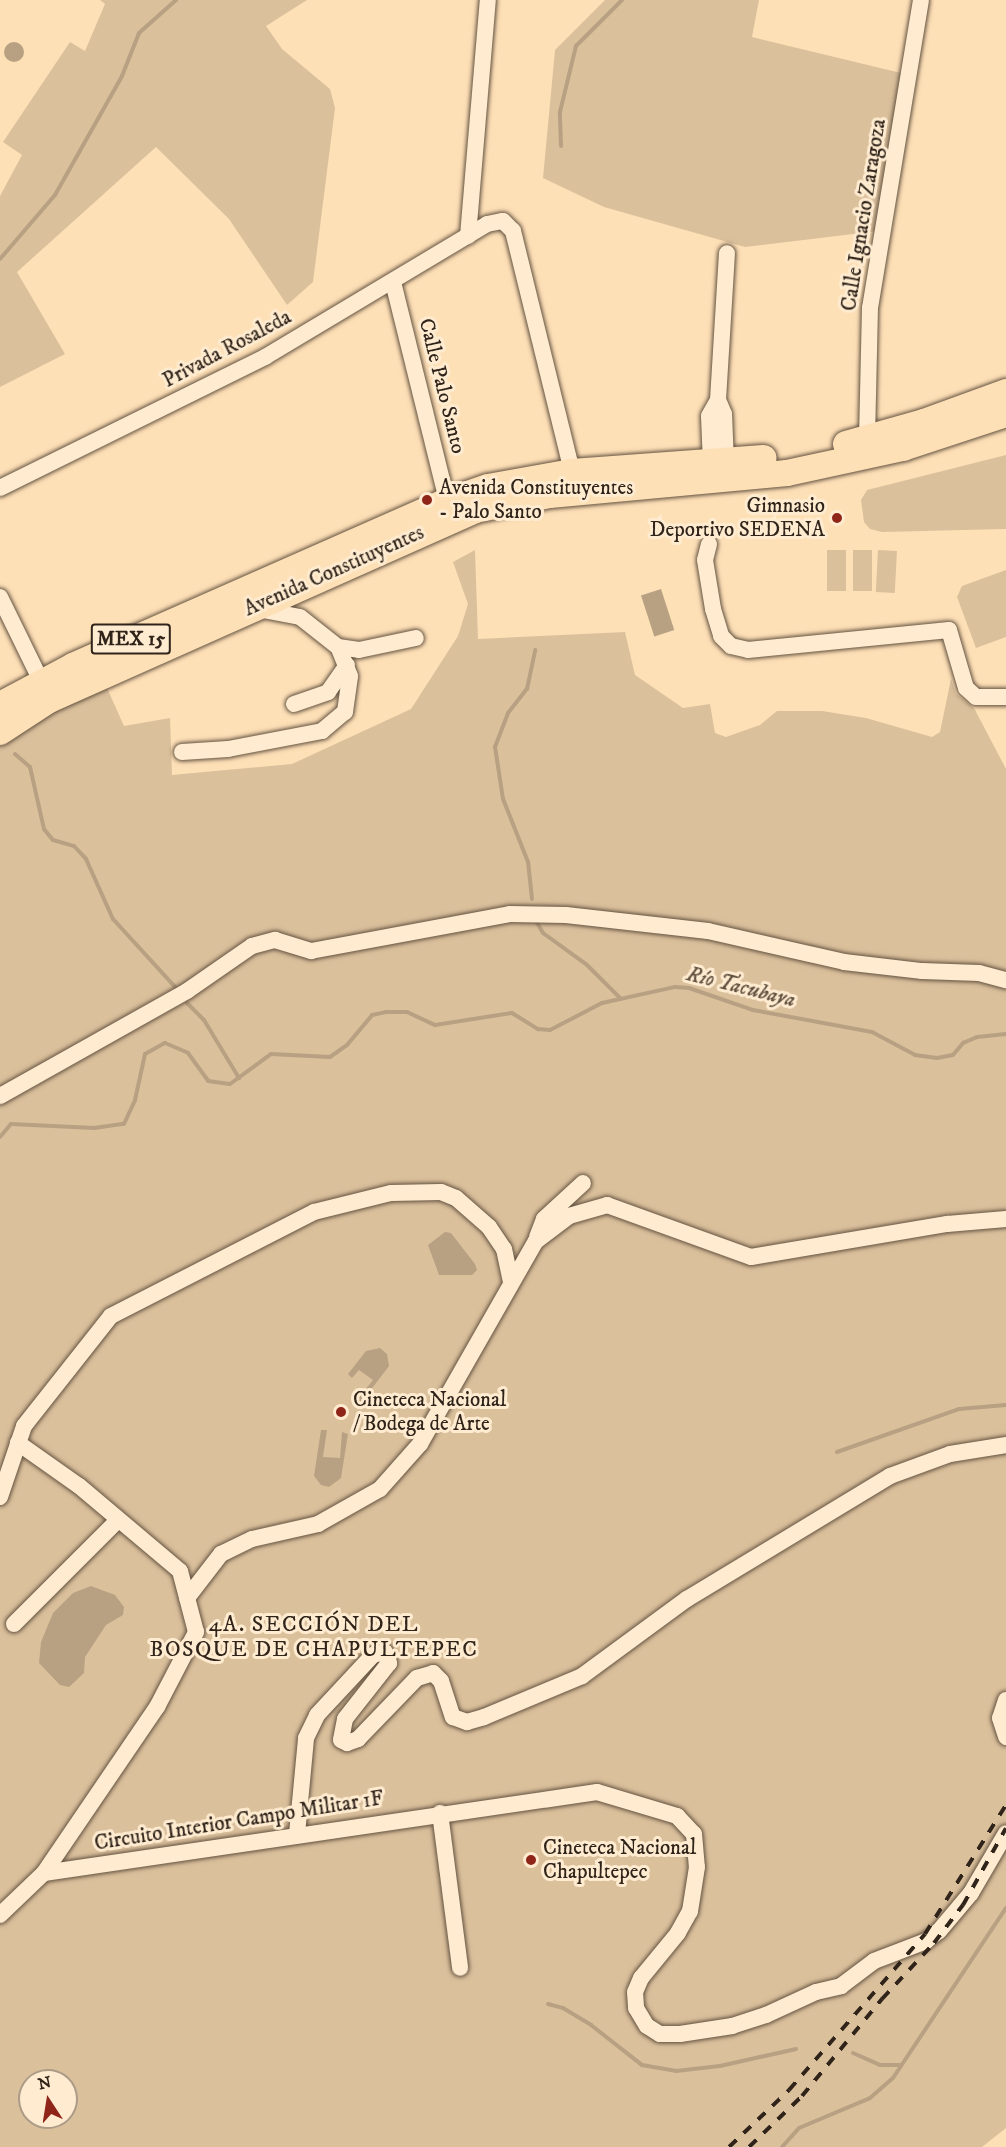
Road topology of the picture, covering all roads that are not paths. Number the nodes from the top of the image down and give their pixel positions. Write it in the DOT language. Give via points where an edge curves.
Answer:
graph roads {
  1 [pos="488,0"];
  2 [pos="921,0"];
  3 [pos="468,236"];
  4 [pos="727,253"];
  5 [pos="393,282"];
  6 [pos="1006,392"];
  7 [pos="1006,414"];
  8 [pos="867,439"];
  9 [pos="719,463"];
  10 [pos="572,472"];
  11 [pos="0,488"];
  12 [pos="447,501"];
  13 [pos="709,544"];
  14 [pos="303,585"];
  15 [pos="0,597"];
  16 [pos="252,609"];
  17 [pos="306,620"];
  18 [pos="416,639"];
  19 [pos="338,647"];
  20 [pos="347,664"];
  21 [pos="42,681"];
  22 [pos="1006,697"];
  23 [pos="294,704"];
  24 [pos="0,705"];
  25 [pos="0,732"];
  26 [pos="182,752"];
  27 [pos="1006,980"];
  28 [pos="0,1095"];
  29 [pos="583,1183"];
  30 [pos="1006,1219"];
  31 [pos="536,1241"];
  32 [pos="511,1282"];
  33 [pos="18,1443"];
  34 [pos="1006,1445"];
  35 [pos="0,1497"];
  36 [pos="118,1520"];
  37 [pos="187,1598"];
  38 [pos="14,1624"];
  39 [pos="1006,1700"];
  40 [pos="1006,1737"];
  41 [pos="440,1813"];
  42 [pos="1006,1833"];
  43 [pos="297,1834"];
  44 [pos="44,1873"];
  45 [pos="0,1915"];
  46 [pos="460,1968"];
  1 -- 3 [label="street"];
  2 -- 8 [label="street, Calle Ignacio Zaragoza" via="870,308"];
  3 -- 5 [label="street, Privada Rosaleda"];
  3 -- 10 [label="street, Privada Rosaleda" via="503,221 513,231"];
  4 -- 9 [label="street" via="718,400 724,414"];
  5 -- 11 [label="street, Privada Rosaleda" via="265,357"];
  5 -- 12 [label="street, Calle Palo Santo"];
  6 -- 8 [label="highway, Avenida Constituyentes / MEX 15"];
  7 -- 14 [label="highway, Avenida Constituyentes / MEX 15" via="903,448 788,472 550,495 496,504 419,532"];
  8 -- 9 [label="highway, Avenida Constituyentes / MEX 15"];
  9 -- 10 [label="highway, Avenida Constituyentes / MEX 15"];
  10 -- 12 [label="highway, Avenida Constituyentes / MEX 15" via="488,487"];
  12 -- 21 [label="highway, Avenida Constituyentes / MEX 15"];
  13 -- 22 [label="street" via="705,560 713,609 721,636 731,646 748,650 949,630 966,688 976,697"];
  14 -- 16 [label="highway, Avenida Constituyentes / MEX 15"];
  14 -- 17 [label="street"];
  15 -- 21 [label="street"];
  16 -- 17 [label="street" via="288,612"];
  16 -- 25 [label="highway, Avenida Constituyentes / MEX 15" via="49,700"];
  17 -- 19 [label="street"];
  18 -- 19 [label="street" via="359,650"];
  19 -- 20 [label="street"];
  20 -- 23 [label="street" via="328,692"];
  20 -- 26 [label="street" via="351,684 345,712 322,731 228,749"];
  21 -- 24 [label="highway, Avenida Constituyentes / MEX 15"];
  27 -- 28 [label="street" via="979,973 922,972 844,962 708,931 566,915 510,914 311,951 275,940 252,945 188,991"];
  29 -- 31 [label="street" via="544,1219"];
  30 -- 31 [label="street" via="947,1224 751,1257 606,1205 569,1216"];
  31 -- 32 [label="street"];
  32 -- 33 [label="street" via="504,1249 489,1227 456,1198 441,1192 391,1193 314,1212 111,1316 24,1426"];
  32 -- 37 [label="street" via="420,1444 380,1489 318,1524 252,1539 221,1554"];
  33 -- 35 [label="street"];
  33 -- 36 [label="street, Circuito Interior Campo Militar 1F" via="79,1486"];
  34 -- 43 [label="street" via="950,1454 891,1476 687,1599 582,1676 484,1717 467,1722 453,1717 441,1681 433,1673 417,1678 358,1739 347,1743 341,1740 345,1719 389,1663 385,1652 373,1655 317,1715 306,1738"];
  36 -- 37 [label="street, Circuito Interior Campo Militar 1F" via="180,1571"];
  36 -- 38 [label="street"];
  37 -- 44 [label="street, Circuito Interior Campo Militar 1F" via="196,1632 157,1707"];
  39 -- 40 [label="street" via="1000,1718"];
  41 -- 42 [label="street, Circuito Interior Campo Militar 1F" via="597,1792 677,1816 688,1823 696,1839 697,1867 690,1911 635,1992 642,2021 660,2034 715,2030 750,2021 816,1992 841,1986 874,1961 926,1941 971,1893"];
  41 -- 43 [label="street, Circuito Interior Campo Militar 1F"];
  41 -- 46 [label="street"];
  43 -- 44 [label="street, Circuito Interior Campo Militar 1F"];
  44 -- 45 [label="street, Circuito Interior Campo Militar 1F"];
}
